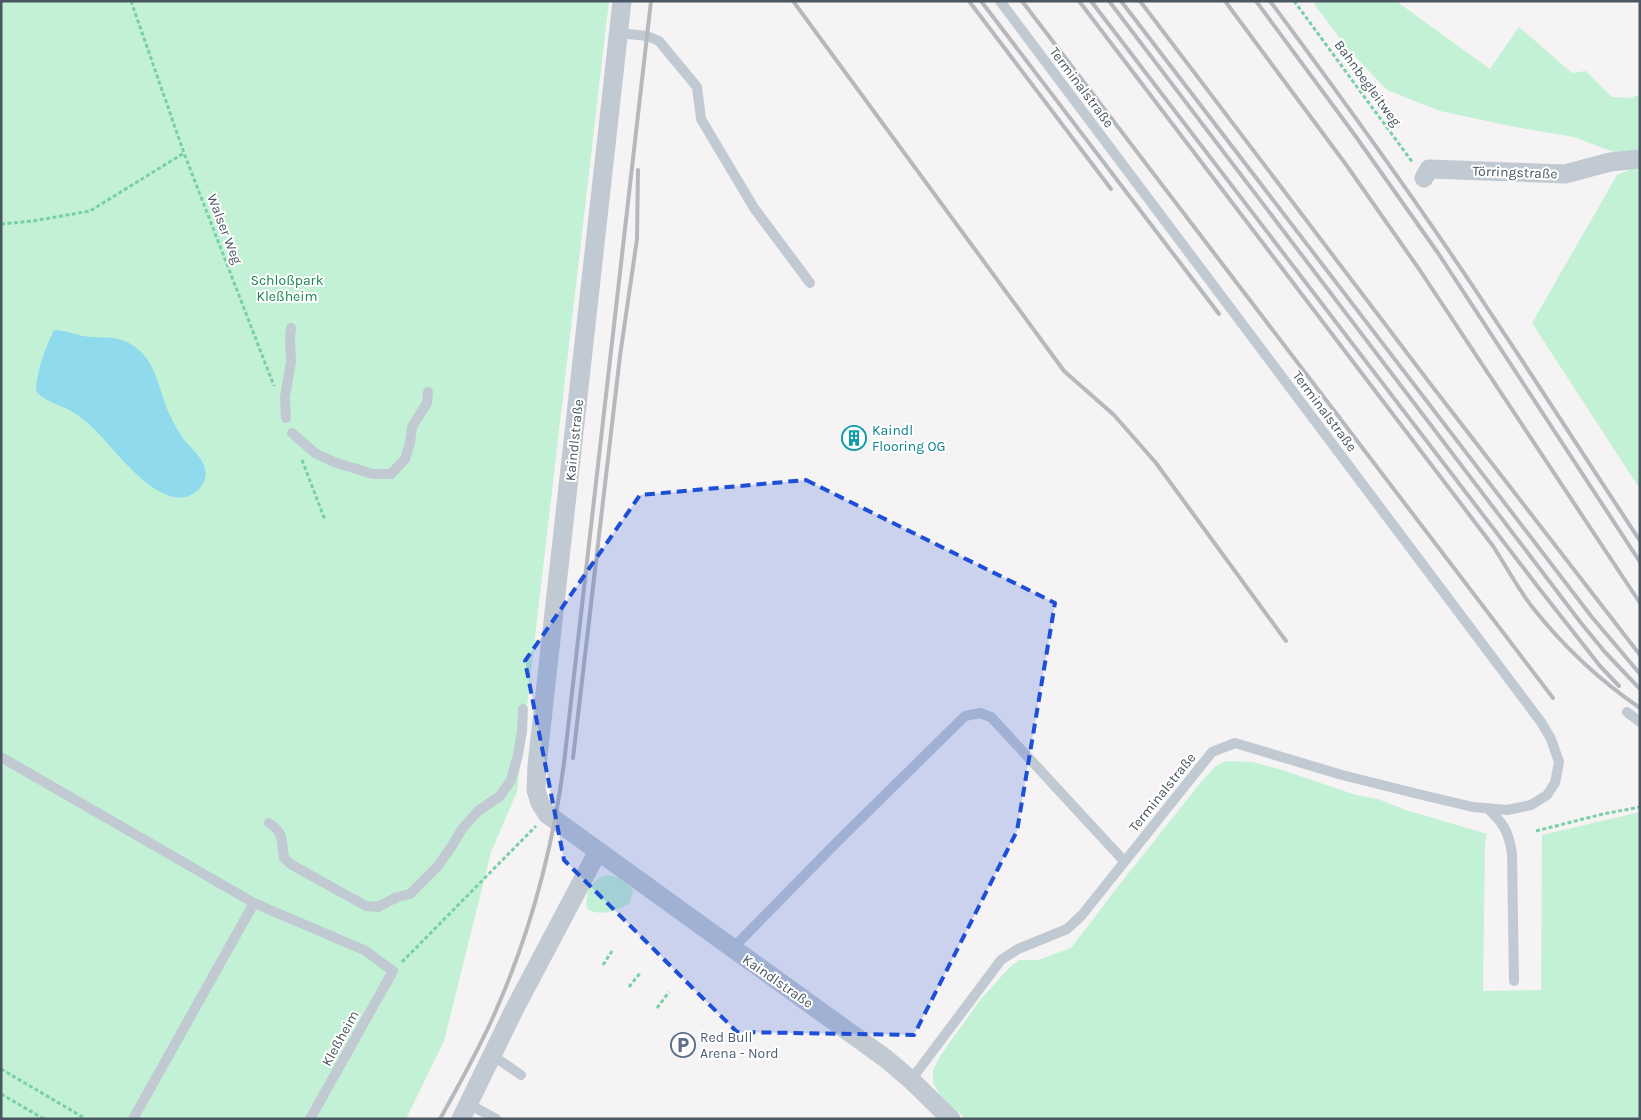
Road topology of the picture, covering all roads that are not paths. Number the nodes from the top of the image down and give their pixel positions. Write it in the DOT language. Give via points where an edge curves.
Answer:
graph roads {
  1 [pos="622,1"];
  2 [pos="1000,1"];
  3 [pos="619,33"];
  4 [pos="1640,159"];
  5 [pos="1424,178"];
  6 [pos="810,283"];
  7 [pos="291,328"];
  8 [pos="428,392"];
  9 [pos="286,418"];
  10 [pos="292,433"];
  11 [pos="523,709"];
  12 [pos="1627,712"];
  13 [pos="1640,722"];
  14 [pos="1,757"];
  15 [pos="1487,808"];
  16 [pos="270,823"];
  17 [pos="598,851"];
  18 [pos="1124,861"];
  19 [pos="254,903"];
  20 [pos="733,948"];
  21 [pos="1514,981"];
  22 [pos="492,1055"];
  23 [pos="521,1075"];
  24 [pos="911,1080"];
  25 [pos="464,1111"];
  26 [pos="133,1119"];
  27 [pos="310,1119"];
  28 [pos="496,1119"];
  29 [pos="951,1119"];
  1 -- 3 [label="street, Kaindlstraße"];
  2 -- 15 [label="lane, Terminalstraße" via="1541,722 1559,762 1556,782 1547,795 1531,806 1506,810"];
  3 -- 6 [label="lane" via="647,36 659,41 697,86 701,119 754,208"];
  3 -- 17 [label="street, Kaindlstraße" via="536,790 547,814"];
  4 -- 5 [label="street, Törringstraße" via="1610,162 1565,174 1429,169"];
  7 -- 9 [label="lane" via="291,362 284,397"];
  8 -- 10 [label="lane" via="427,403 412,426 405,459 391,474 373,474 334,462 315,453"];
  11 -- 16 [label="lane" via="518,755 511,780 500,796 478,811 437,867 410,894 378,908 366,906 292,865 284,858 279,830"];
  12 -- 13 [label="lane"];
  14 -- 19 [label="lane"];
  15 -- 18 [label="lane, Terminalstraße" via="1351,777 1234,743 1212,752"];
  15 -- 21 [label="lane" via="1503,824 1512,854"];
  17 -- 20 [label="street, Kaindlstraße"];
  17 -- 22 [label="street"];
  18 -- 20 [label="lane" via="991,717 980,713 965,716"];
  18 -- 24 [label="lane, Terminalstraße" via="1082,915 1067,929 1018,949 1001,960"];
  19 -- 26 [label="lane"];
  19 -- 27 [label="lane, Kleßheim" via="364,950 393,972"];
  20 -- 24 [label="street, Kaindlstraße" via="852,1033"];
  22 -- 23 [label="lane"];
  22 -- 25 [label="street"];
  24 -- 29 [label="street, Kaindlstraße"];
  25 -- 28 [label="lane"];
}
